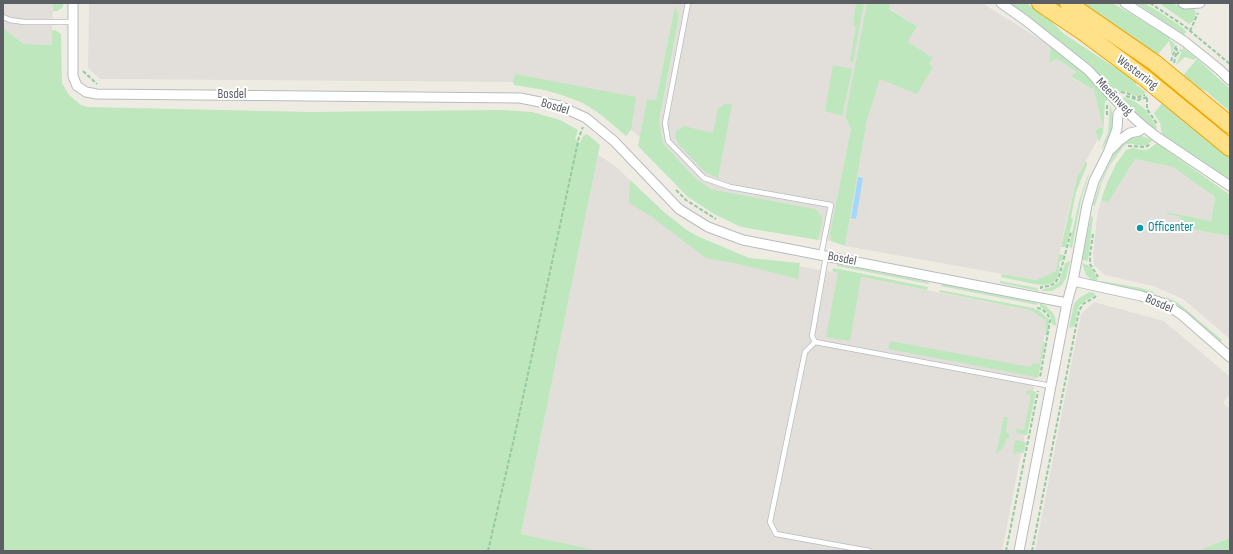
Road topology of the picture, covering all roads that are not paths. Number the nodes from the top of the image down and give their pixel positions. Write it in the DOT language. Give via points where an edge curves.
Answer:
graph roads {
  1 [pos="73,3"];
  2 [pos="688,3"];
  3 [pos="1001,3"];
  4 [pos="1040,3"];
  5 [pos="1068,3"];
  6 [pos="1125,3"];
  7 [pos="1183,3"];
  8 [pos="1200,5"];
  9 [pos="3,17"];
  10 [pos="73,22"];
  11 [pos="1230,80"];
  12 [pos="1123,108"];
  13 [pos="1230,125"];
  14 [pos="1144,127"];
  15 [pos="1230,148"];
  16 [pos="1108,153"];
  17 [pos="1230,186"];
  18 [pos="824,255"];
  19 [pos="1073,281"];
  20 [pos="1066,302"];
  21 [pos="815,342"];
  22 [pos="1230,358"];
  23 [pos="1051,386"];
  24 [pos="868,551"];
  25 [pos="1019,551"];
  1 -- 10 [label="street, Bosdel"];
  2 -- 18 [label="lane" via="665,123 668,141 704,178 730,187 831,205"];
  3 -- 12 [label="street, Meeënweg" via="1088,70"];
  4 -- 15 [label="highway, Westerring" via="1146,79"];
  5 -- 13 [label="highway, Westerring" via="1155,63"];
  6 -- 11 [label="street" via="1184,41"];
  7 -- 8 [label="street"];
  9 -- 10 [label="lane" via="24,22"];
  10 -- 18 [label="street, Bosdel" via="73,76 77,86 86,92 520,98 560,106 586,118 614,141 679,209 708,227 743,240"];
  12 -- 14 [label="street, Meeënweg"];
  12 -- 16 [label="street" via="1118,114 1117,129"];
  14 -- 16 [label="street" via="1120,140"];
  14 -- 17 [label="street, Meeënweg"];
  16 -- 19 [label="street" via="1094,181 1086,209"];
  18 -- 20 [label="street, Bosdel"];
  18 -- 21 [label="lane" via="812,336"];
  19 -- 20 [label="street"];
  19 -- 22 [label="street, Bosdel" via="1165,304 1182,315"];
  20 -- 23 [label="street"];
  21 -- 23 [label="lane"];
  21 -- 24 [label="lane" via="805,352 770,522 776,534"];
  23 -- 25 [label="street"];
}
